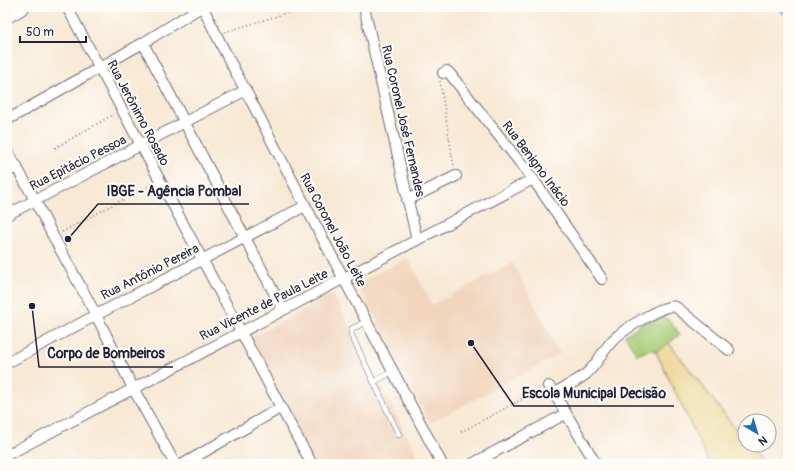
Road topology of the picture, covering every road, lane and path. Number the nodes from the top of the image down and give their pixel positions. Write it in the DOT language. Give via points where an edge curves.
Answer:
graph roads {
  1 [pos="22,7"];
  2 [pos="67,7"];
  3 [pos="202,7"];
  4 [pos="306,7"];
  5 [pos="364,7"];
  6 [pos="7,16"];
  7 [pos="216,34"];
  8 [pos="143,43"];
  9 [pos="100,68"];
  10 [pos="443,73"];
  11 [pos="246,90"];
  12 [pos="123,109"];
  13 [pos="7,120"];
  14 [pos="184,123"];
  15 [pos="141,145"];
  16 [pos="55,148"];
  17 [pos="7,150"];
  18 [pos="17,166"];
  19 [pos="7,172"];
  20 [pos="456,176"];
  21 [pos="533,179"];
  22 [pos="159,180"];
  23 [pos="35,200"];
  24 [pos="408,200"];
  25 [pos="305,206"];
  26 [pos="7,216"];
  27 [pos="53,236"];
  28 [pos="245,238"];
  29 [pos="417,240"];
  30 [pos="202,260"];
  31 [pos="344,278"];
  32 [pos="602,279"];
  33 [pos="283,310"];
  34 [pos="96,315"];
  35 [pos="367,321"];
  36 [pos="241,332"];
  37 [pos="729,350"];
  38 [pos="7,363"];
  39 [pos="393,371"];
  40 [pos="374,382"];
  41 [pos="133,388"];
  42 [pos="551,390"];
  43 [pos="280,408"];
  44 [pos="565,414"];
  45 [pos="461,432"];
  46 [pos="398,435"];
  47 [pos="7,455"];
  48 [pos="11,464"];
  49 [pos="175,464"];
  50 [pos="183,464"];
  51 [pos="312,464"];
  52 [pos="442,464"];
  53 [pos="472,464"];
  54 [pos="596,464"];
  1 -- 6 [label="main road"];
  2 -- 9 [label="street, Rua Jerônimo Rosado"];
  3 -- 7 [label="street, Rua Coronel João Leite"];
  3 -- 8 [label="street"];
  4 -- 7 [label="path"];
  5 -- 24 [label="street, Rua Coronel José Fernandes"];
  7 -- 11 [label="street, Rua Coronel João Leite"];
  8 -- 9 [label="street"];
  8 -- 14 [label="street"];
  9 -- 12 [label="street, Rua Jerônimo Rosado"];
  9 -- 13 [label="street"];
  10 -- 20 [label="path" via="439,80"];
  10 -- 21 [label="street, Rua Benigno Inácio" via="447,71 450,74"];
  11 -- 14 [label="street, Rua Epitácio Pessoa"];
  11 -- 25 [label="street, Rua Coronel João Leite"];
  12 -- 15 [label="street, Rua Jerônimo Rosado"];
  12 -- 16 [label="path"];
  14 -- 15 [label="street, Rua Epitácio Pessoa"];
  14 -- 28 [label="street"];
  15 -- 22 [label="street, Rua Jerônimo Rosado"];
  15 -- 23 [label="street, Rua Epitácio Pessoa"];
  17 -- 18 [label="street"];
  18 -- 19 [label="street"];
  18 -- 23 [label="street"];
  20 -- 24 [label="street, Rua Coronel José Fernandes"];
  21 -- 29 [label="street, Rua Vicente de Paula Leite"];
  21 -- 32 [label="street, Rua Benigno Inácio"];
  22 -- 27 [label="path"];
  22 -- 30 [label="street, Rua Jerônimo Rosado"];
  23 -- 26 [label="street, Rua Epitácio Pessoa"];
  23 -- 27 [label="street"];
  24 -- 29 [label="street, Rua Coronel José Fernandes"];
  25 -- 28 [label="street, Rua Antônio Pereira"];
  25 -- 31 [label="street, Rua Coronel João Leite"];
  27 -- 34 [label="street"];
  28 -- 30 [label="street, Rua Antônio Pereira"];
  28 -- 33 [label="street"];
  29 -- 31 [label="street, Rua Vicente de Paula Leite"];
  30 -- 34 [label="street, Rua Antônio Pereira"];
  30 -- 36 [label="street, Rua Jerônimo Rosado"];
  31 -- 33 [label="street, Rua Vicente de Paula Leite"];
  31 -- 35 [label="street, Rua Coronel João Leite"];
  33 -- 36 [label="street, Rua Vicente de Paula Leite"];
  34 -- 38 [label="street, Rua Antônio Pereira"];
  34 -- 41 [label="street"];
  35 -- 39 [label="street, Rua Coronel João Leite"];
  35 -- 40 [label="lane" via="352,329 351,334"];
  36 -- 41 [label="street, Rua Vicente de Paula Leite"];
  36 -- 43 [label="street, Rua Jerônimo Rosado"];
  37 -- 42 [label="street" via="676,307 666,306 614,338 585,375"];
  39 -- 40 [label="lane"];
  39 -- 52 [label="street, Rua Coronel João Leite"];
  40 -- 46 [label="lane"];
  41 -- 47 [label="street, Rua Vicente de Paula Leite"];
  41 -- 49 [label="street"];
  42 -- 44 [label="street"];
  42 -- 45 [label="path"];
  43 -- 50 [label="street"];
  43 -- 51 [label="street, Rua Jerônimo Rosado"];
  44 -- 53 [label="street"];
  44 -- 54 [label="street"];
  47 -- 48 [label="street"];
}
